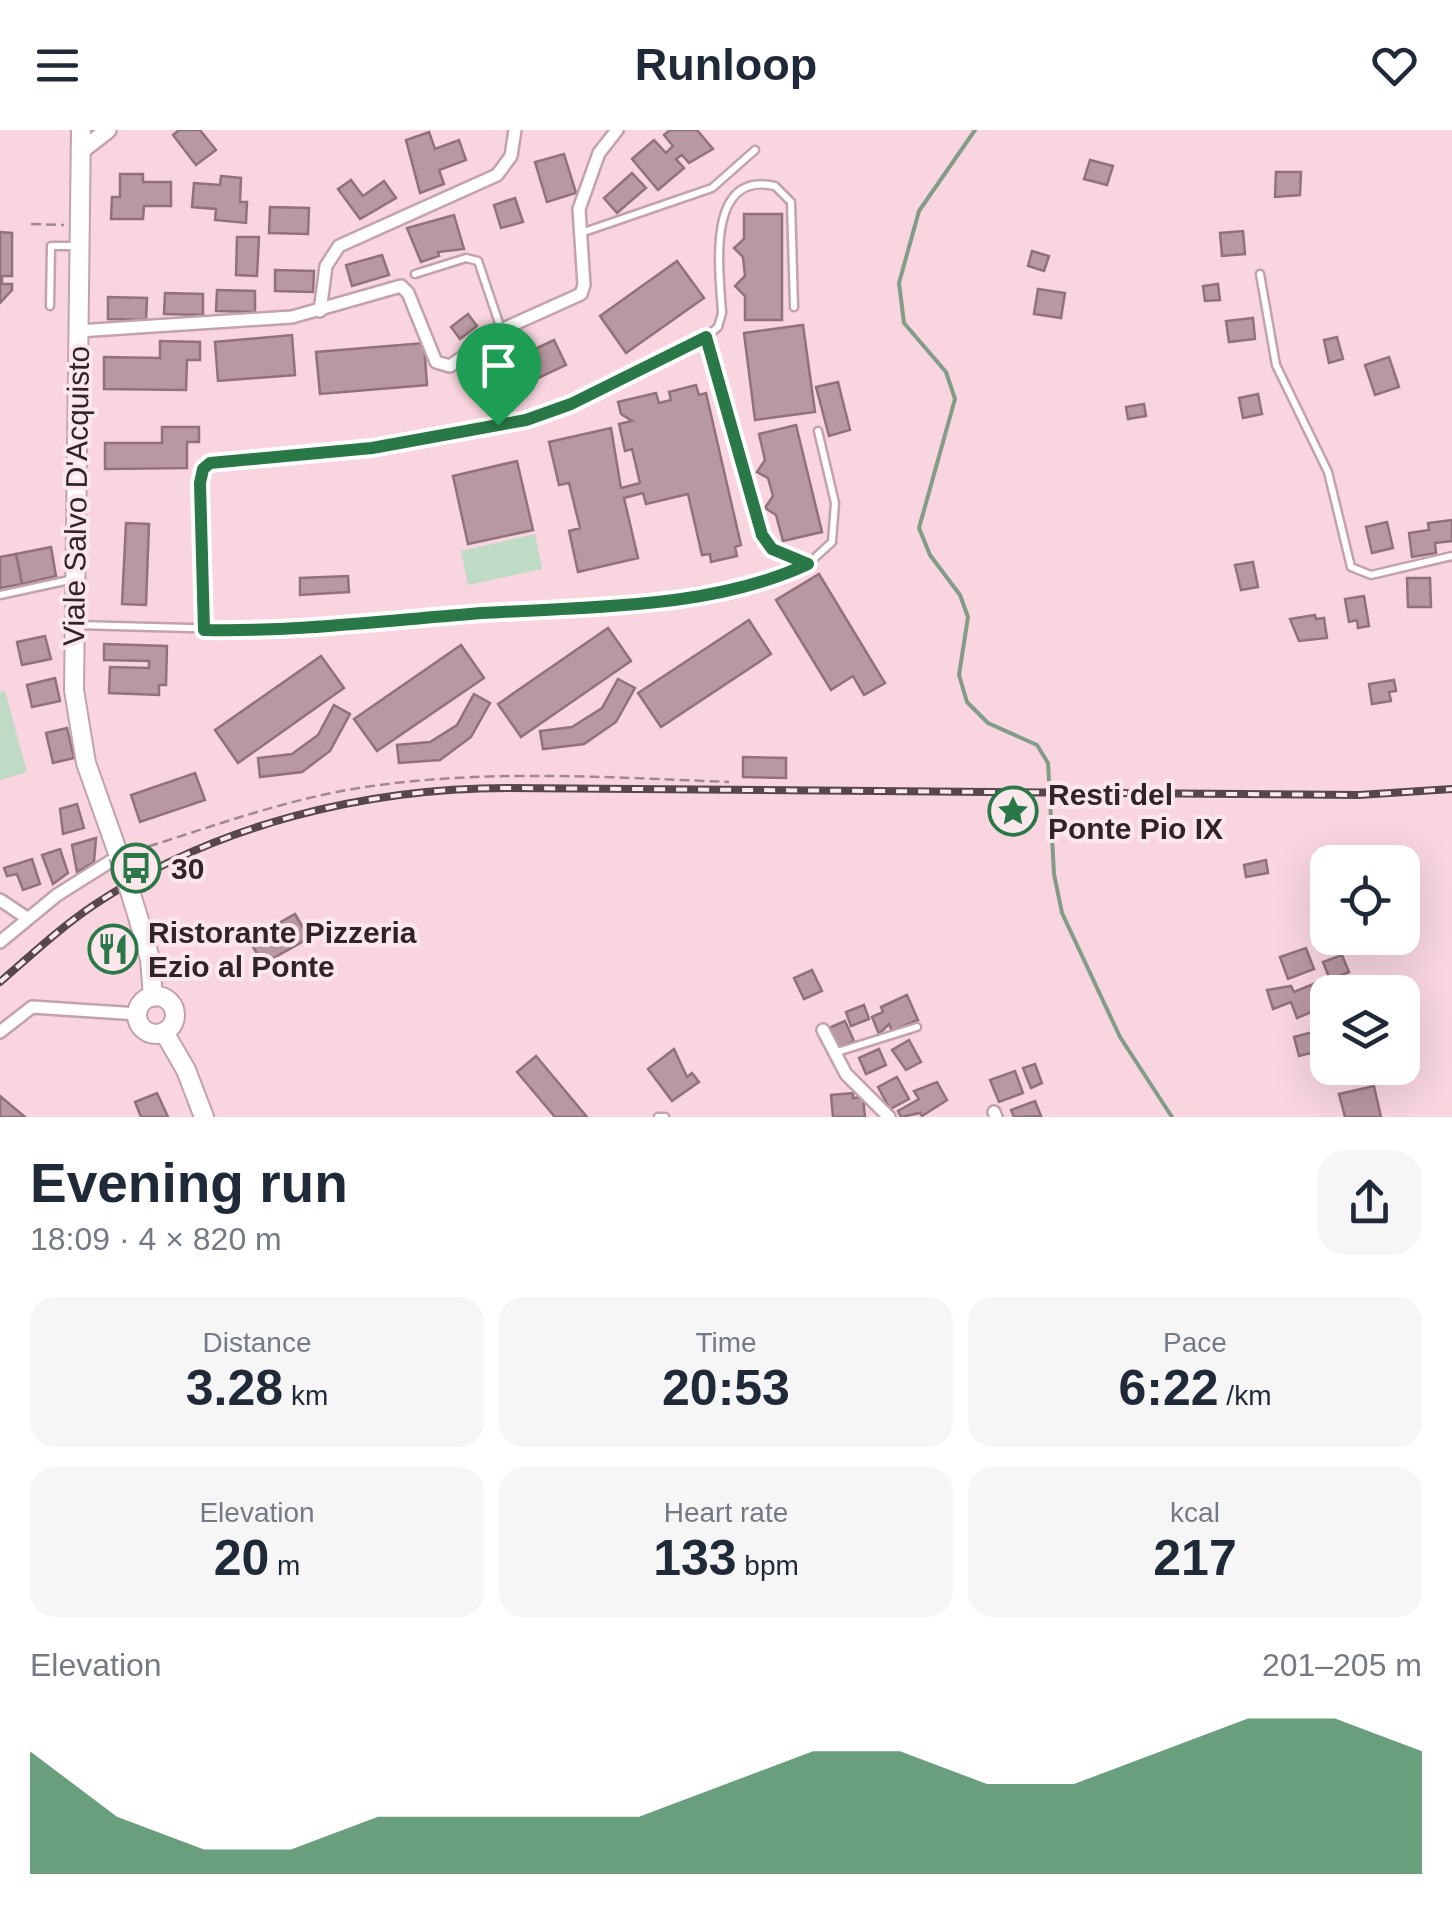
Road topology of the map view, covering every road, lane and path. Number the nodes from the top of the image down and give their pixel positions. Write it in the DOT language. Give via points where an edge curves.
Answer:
graph roads {
  1 [pos="81,130"];
  2 [pos="108,130"];
  3 [pos="515,130"];
  4 [pos="617,130"];
  5 [pos="755,150"];
  6 [pos="81,151"];
  7 [pos="31,224"];
  8 [pos="54,225"];
  9 [pos="580,233"];
  10 [pos="79,246"];
  11 [pos="414,274"];
  12 [pos="1260,274"];
  13 [pos="50,306"];
  14 [pos="794,307"];
  15 [pos="320,311"];
  16 [pos="502,330"];
  17 [pos="78,331"];
  18 [pos="706,337"];
  19 [pos="818,431"];
  20 [pos="1452,556"];
  21 [pos="808,564"];
  22 [pos="76,579"];
  23 [pos="0,595"];
  24 [pos="74,625"];
  25 [pos="204,630"];
  26 [pos="729,782"];
  27 [pos="118,856"];
  28 [pos="0,900"];
  29 [pos="27,918"];
  30 [pos="0,942"];
  31 [pos="153,997"];
  32 [pos="138,1014"];
  33 [pos="918,1026"];
  34 [pos="823,1030"];
  35 [pos="0,1032"];
  36 [pos="164,1032"];
  37 [pos="834,1053"];
  38 [pos="204,1117"];
  39 [pos="889,1117"];
  1 -- 6 [label="main road, Viale Salvo D'Acquisto"];
  2 -- 6 [label="street"];
  3 -- 15 [label="street" via="511,156 497,175 338,246 326,266"];
  4 -- 9 [label="street" via="601,150 581,200"];
  5 -- 9 [label="lane" via="712,188"];
  6 -- 10 [label="main road, Viale Salvo D'Acquisto"];
  7 -- 8 [label="path"];
  9 -- 16 [label="street" via="581,294"];
  10 -- 13 [label="lane" via="51,246"];
  10 -- 17 [label="main road, Viale Salvo D'Acquisto"];
  11 -- 16 [label="lane" via="462,259 478,261"];
  12 -- 20 [label="lane" via="1276,366 1328,472 1351,566 1370,576"];
  14 -- 18 [label="lane" via="791,202 774,186 752,186 722,216 722,313"];
  15 -- 16 [label="street" via="401,286 436,362 446,368"];
  15 -- 17 [label="street"];
  17 -- 22 [label="main road, Viale Salvo D'Acquisto"];
  18 -- 21 [label="lane" via="762,535 772,549"];
  18 -- 25 [label="lane" via="526,420 372,448 210,463 200,483"];
  19 -- 21 [label="lane" via="836,527 832,542"];
  21 -- 25 [label="lane" via="746,586 655,600"];
  22 -- 23 [label="lane"];
  22 -- 24 [label="main road, Viale Salvo D'Acquisto"];
  24 -- 25 [label="lane"];
  24 -- 27 [label="main road, Viale Salvo D'Acquisto" via="80,736"];
  26 -- 27 [label="path" via="529,776 388,784 294,802"];
  27 -- 29 [label="street"];
  27 -- 31 [label="main road, Viale Salvo D'Acquisto, bridge" via="150,959"];
  28 -- 29 [label="street"];
  29 -- 30 [label="street"];
  31 -- 32 [label="main road"];
  31 -- 36 [label="main road" via="174,1009"];
  32 -- 35 [label="street" via="32,1007"];
  32 -- 36 [label="main road" via="144,1030"];
  33 -- 37 [label="lane"];
  34 -- 37 [label="street"];
  36 -- 38 [label="main road"];
  37 -- 39 [label="street"];
}
